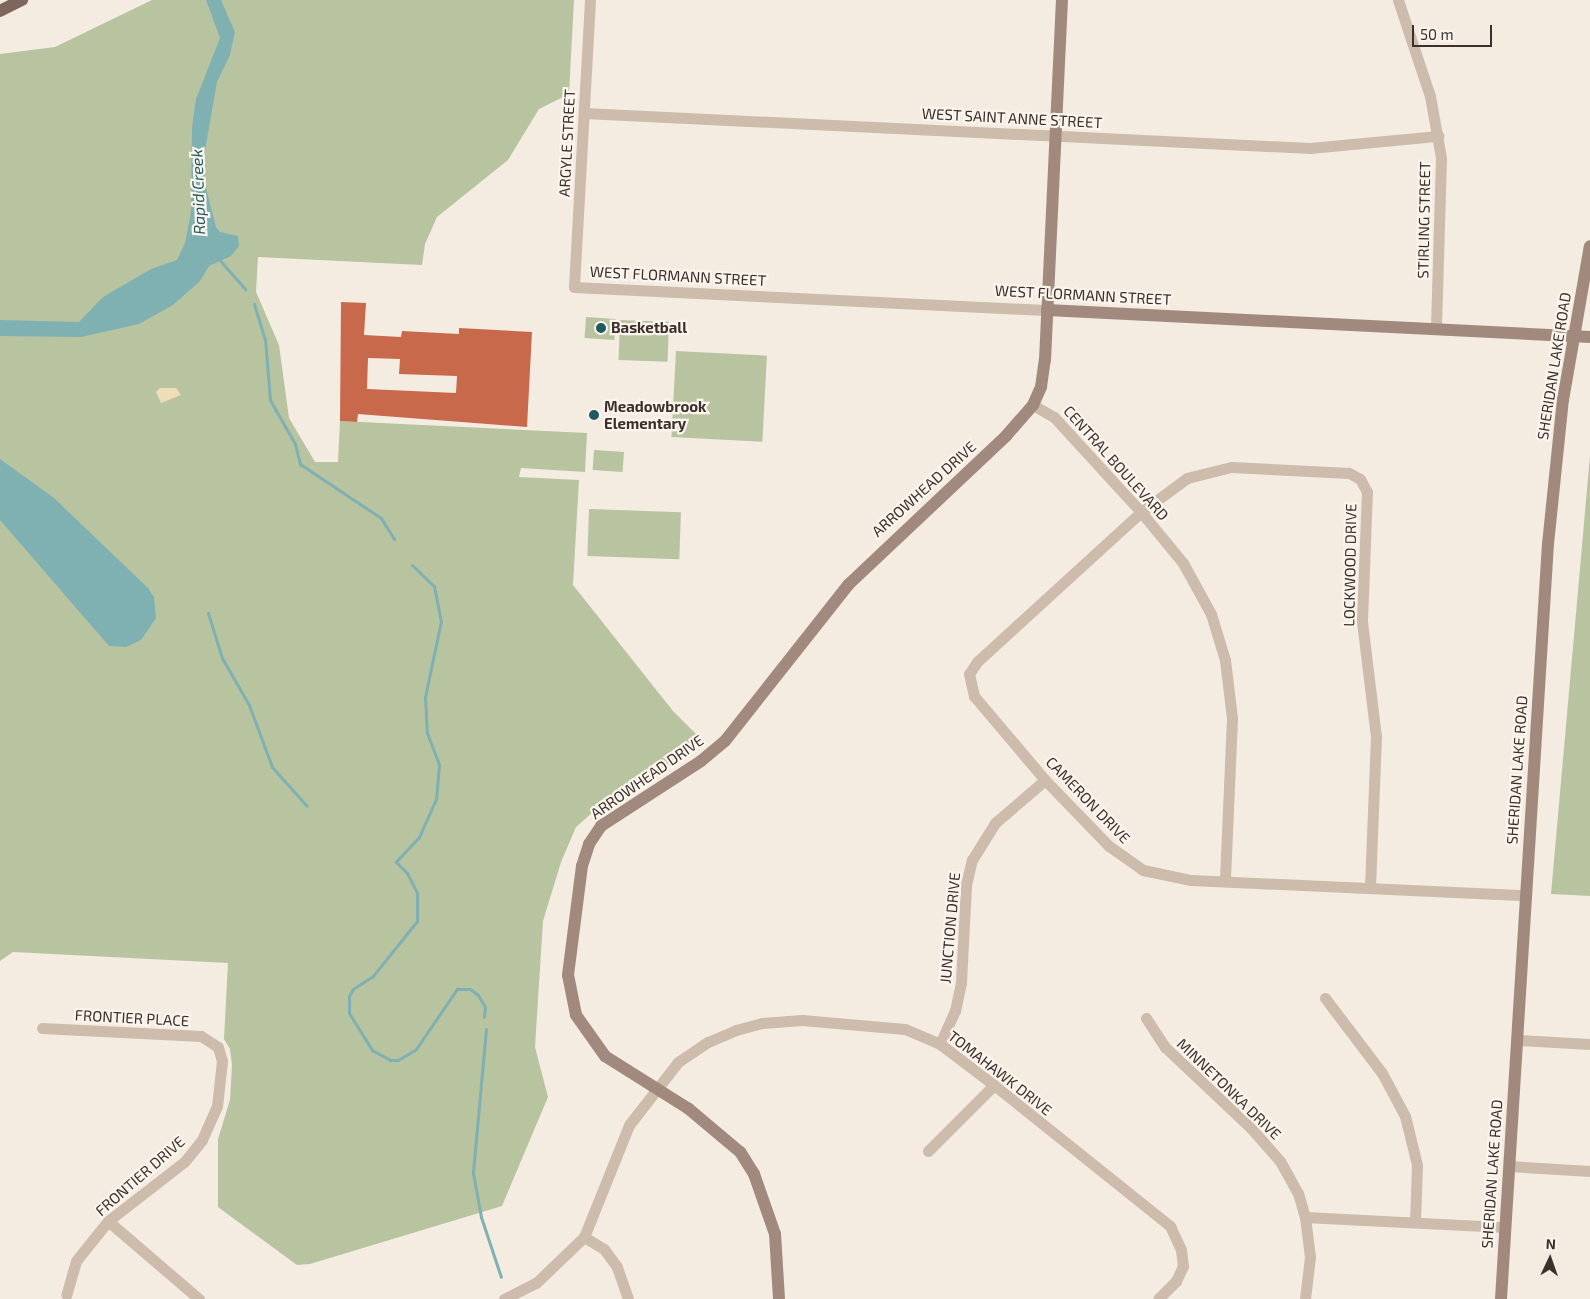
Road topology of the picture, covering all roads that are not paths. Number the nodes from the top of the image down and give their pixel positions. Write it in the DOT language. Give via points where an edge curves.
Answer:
graph roads {
  1 [pos="590,0"];
  2 [pos="1062,0"];
  3 [pos="1398,0"];
  4 [pos="19,1"];
  5 [pos="0,11"];
  6 [pos="584,112"];
  7 [pos="1056,135"];
  8 [pos="1438,136"];
  9 [pos="1590,246"];
  10 [pos="574,287"];
  11 [pos="1048,310"];
  12 [pos="1436,327"];
  13 [pos="1574,336"];
  14 [pos="1590,337"];
  15 [pos="1033,405"];
  16 [pos="1141,512"];
  17 [pos="1045,780"];
  18 [pos="1225,880"];
  19 [pos="1370,886"];
  20 [pos="1525,894"];
  21 [pos="1325,998"];
  22 [pos="1146,1018"];
  23 [pos="42,1028"];
  24 [pos="1517,1040"];
  25 [pos="940,1044"];
  26 [pos="1590,1044"];
  27 [pos="218,1047"];
  28 [pos="994,1085"];
  29 [pos="655,1088"];
  30 [pos="928,1151"];
  31 [pos="1509,1166"];
  32 [pos="1590,1171"];
  33 [pos="1305,1217"];
  34 [pos="108,1221"];
  35 [pos="1415,1222"];
  36 [pos="1505,1227"];
  37 [pos="584,1237"];
  38 [pos="66,1295"];
  39 [pos="199,1299"];
  40 [pos="504,1299"];
  41 [pos="628,1299"];
  42 [pos="779,1299"];
  43 [pos="1158,1299"];
  44 [pos="1305,1299"];
  45 [pos="1501,1299"];
  1 -- 6 [label="street, ARGYLE STREET"];
  2 -- 7 [label="street"];
  3 -- 8 [label="street, STIRLING STREET" via="1430,96"];
  4 -- 5 [label="main road"];
  6 -- 7 [label="street, WEST SAINT ANNE STREET"];
  6 -- 10 [label="street, ARGYLE STREET"];
  7 -- 8 [label="street, WEST SAINT ANNE STREET" via="1310,148"];
  7 -- 11 [label="street"];
  8 -- 12 [label="street, STIRLING STREET" via="1442,184"];
  9 -- 13 [label="street, SHERIDAN LAKE ROAD"];
  10 -- 11 [label="street, WEST FLORMANN STREET"];
  11 -- 12 [label="street, WEST FLORMANN STREET"];
  11 -- 15 [label="street" via="1044,375"];
  12 -- 13 [label="street, WEST FLORMANN STREET"];
  13 -- 14 [label="street, WEST FLORMANN STREET"];
  13 -- 20 [label="street, SHERIDAN LAKE ROAD" via="1548,544"];
  15 -- 16 [label="street, CENTRAL BOULEVARD" via="1054,417"];
  15 -- 29 [label="street, ARROWHEAD DRIVE" via="1006,436 848,585 725,741 687,771 612,818 595,834 582,866 574,909 568,975 572,1002 583,1029 605,1056"];
  16 -- 17 [label="street, CAMERON DRIVE" via="977,662 969,674 974,696"];
  16 -- 18 [label="street, CENTRAL BOULEVARD" via="1183,563 1200,591 1225,660 1232,718"];
  16 -- 19 [label="street, LOCKWOOD DRIVE" via="1187,478 1223,468 1349,473 1360,479 1367,492 1362,620 1376,737"];
  17 -- 18 [label="street, CAMERON DRIVE" via="1109,846 1143,870 1164,876"];
  17 -- 25 [label="street, JUNCTION DRIVE" via="995,823 972,860 966,885 961,982 955,1011"];
  18 -- 19 [label="street, CAMERON DRIVE"];
  19 -- 20 [label="street, CAMERON DRIVE"];
  20 -- 24 [label="street, SHERIDAN LAKE ROAD"];
  21 -- 35 [label="street" via="1382,1073 1405,1116 1416,1154"];
  22 -- 33 [label="street, MINNETONKA DRIVE" via="1164,1047 1251,1128 1280,1161 1298,1193"];
  23 -- 27 [label="street, FRONTIER PLACE" via="197,1036"];
  24 -- 26 [label="street"];
  24 -- 31 [label="street, SHERIDAN LAKE ROAD"];
  25 -- 28 [label="street, TOMAHAWK DRIVE"];
  25 -- 29 [label="street, TOMAHAWK DRIVE" via="905,1029 851,1022 762,1023 708,1042 678,1062"];
  27 -- 34 [label="street, FRONTIER DRIVE" via="222,1061 217,1106 202,1140 184,1162"];
  28 -- 30 [label="street"];
  28 -- 43 [label="street, TOMAHAWK DRIVE" via="1170,1226 1184,1266 1176,1281"];
  29 -- 37 [label="street, TOMAHAWK DRIVE" via="629,1125"];
  29 -- 42 [label="street, ARROWHEAD DRIVE" via="714,1127 740,1152 754,1174 775,1234"];
  31 -- 32 [label="street"];
  31 -- 36 [label="street, SHERIDAN LAKE ROAD"];
  33 -- 35 [label="street"];
  33 -- 44 [label="street, MINNETONKA DRIVE" via="1310,1257"];
  34 -- 38 [label="street, FRONTIER DRIVE" via="76,1261"];
  34 -- 39 [label="street"];
  35 -- 36 [label="street"];
  36 -- 45 [label="street, SHERIDAN LAKE ROAD"];
  37 -- 40 [label="street, TOMAHAWK DRIVE" via="536,1283"];
  37 -- 41 [label="street" via="604,1249 617,1267"];
}
